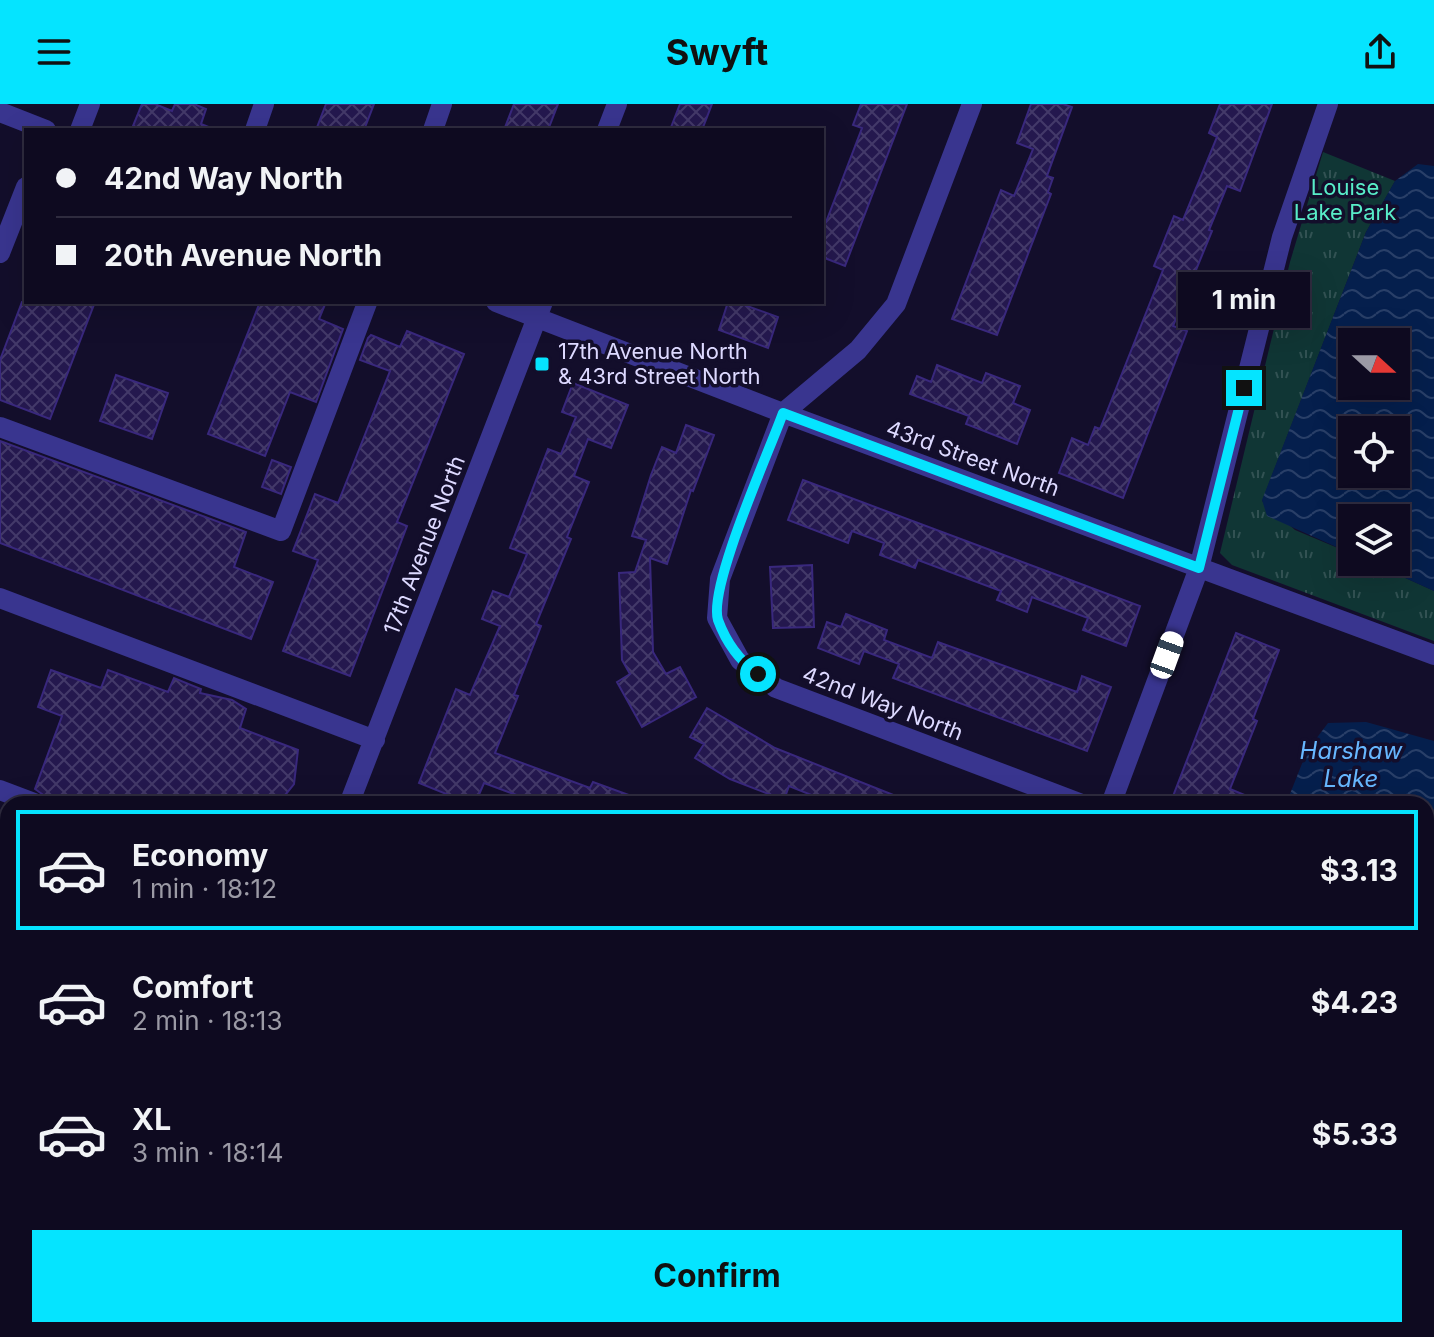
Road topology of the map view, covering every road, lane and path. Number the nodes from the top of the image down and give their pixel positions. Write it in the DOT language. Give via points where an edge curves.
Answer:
graph roads {
  1 [pos="90,104"];
  2 [pos="264,104"];
  3 [pos="442,104"];
  4 [pos="617,104"];
  5 [pos="972,104"];
  6 [pos="1328,104"];
  7 [pos="0,112"];
  8 [pos="41,128"];
  9 [pos="81,128"];
  10 [pos="256,128"];
  11 [pos="434,128"];
  12 [pos="608,128"];
  13 [pos="24,192"];
  14 [pos="0,253"];
  15 [pos="367,304"];
  16 [pos="507,304"];
  17 [pos="540,310"];
  18 [pos="783,413"];
  19 [pos="0,427"];
  20 [pos="1199,568"];
  21 [pos="0,598"];
  22 [pos="1434,655"];
  23 [pos="375,740"];
  24 [pos="352,796"];
  25 [pos="1061,796"];
  26 [pos="1114,796"];
  1 -- 9 [label="street"];
  2 -- 10 [label="street"];
  3 -- 11 [label="street"];
  4 -- 12 [label="street"];
  5 -- 18 [label="street" via="896,304 858,350"];
  6 -- 20 [label="street" via="1282,237"];
  7 -- 8 [label="street"];
  13 -- 14 [label="street"];
  15 -- 19 [label="street" via="281,531"];
  16 -- 17 [label="street, 43rd Street North"];
  17 -- 18 [label="street, 43rd Street North"];
  17 -- 23 [label="street, 17th Avenue North"];
  18 -- 20 [label="street, 43rd Street North"];
  18 -- 25 [label="street, 42nd Way North" via="720,579 717,618 740,660 776,688"];
  20 -- 22 [label="street, 43rd Street North"];
  20 -- 26 [label="street"];
  21 -- 23 [label="street"];
  23 -- 24 [label="street, 17th Avenue North"];
}
